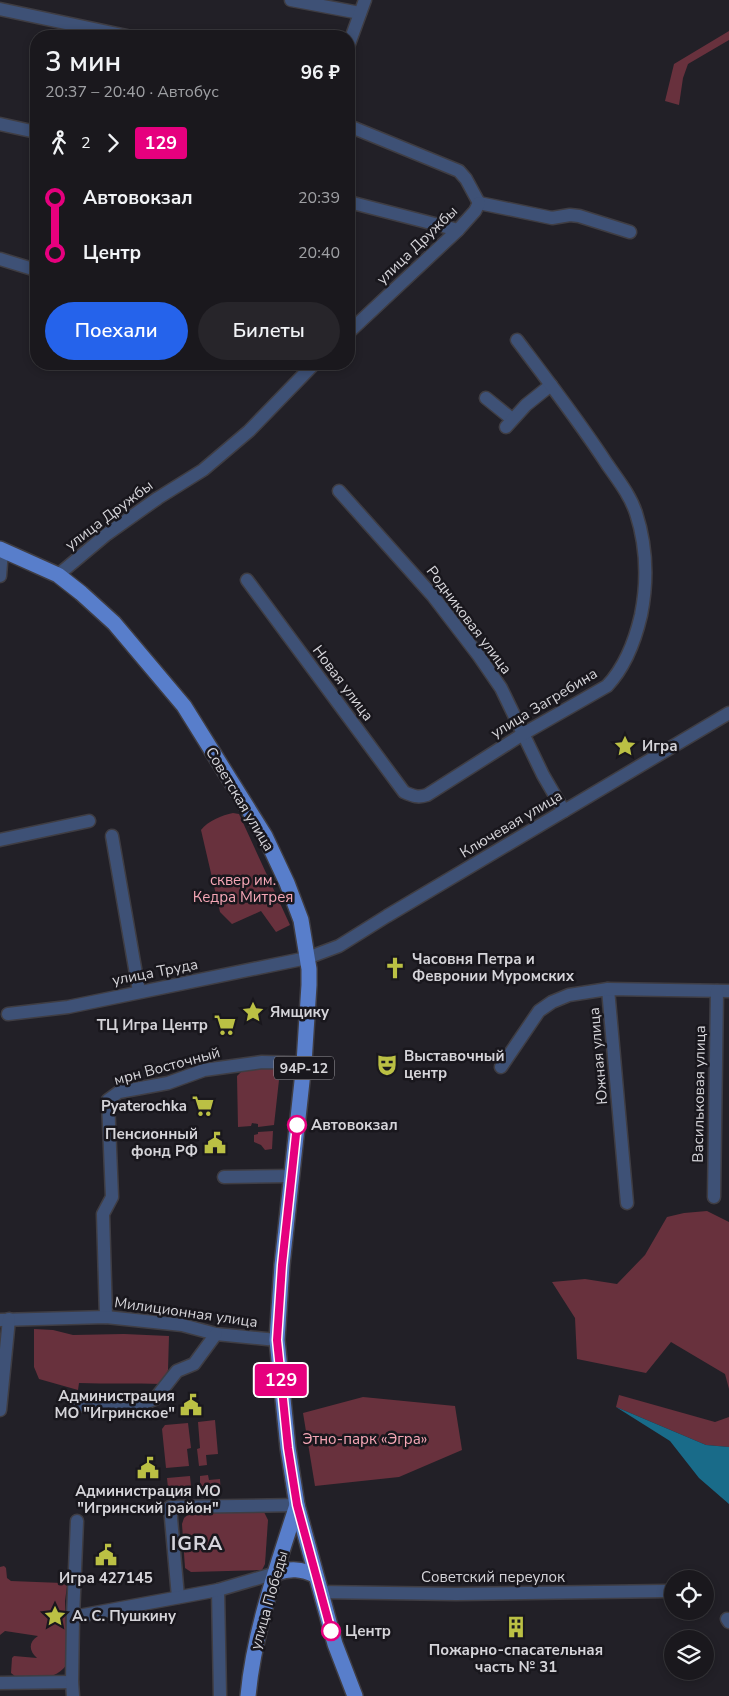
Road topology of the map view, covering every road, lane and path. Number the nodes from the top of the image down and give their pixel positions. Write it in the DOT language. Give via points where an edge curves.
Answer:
graph roads {
  1 [pos="291,0"];
  2 [pos="365,0"];
  3 [pos="0,9"];
  4 [pos="360,13"];
  5 [pos="99,30"];
  6 [pos="354,30"];
  7 [pos="0,124"];
  8 [pos="355,128"];
  9 [pos="30,131"];
  10 [pos="480,203"];
  11 [pos="355,204"];
  12 [pos="458,230"];
  13 [pos="630,232"];
  14 [pos="0,259"];
  15 [pos="30,268"];
  16 [pos="355,326"];
  17 [pos="518,340"];
  18 [pos="308,370"];
  19 [pos="551,385"];
  20 [pos="486,398"];
  21 [pos="339,491"];
  22 [pos="1,550"];
  23 [pos="58,575"];
  24 [pos="0,576"];
  25 [pos="247,580"];
  26 [pos="729,713"];
  27 [pos="523,734"];
  28 [pos="420,798"];
  29 [pos="564,811"];
  30 [pos="89,821"];
  31 [pos="112,836"];
  32 [pos="0,840"];
  33 [pos="307,958"];
  34 [pos="608,989"];
  35 [pos="139,991"];
  36 [pos="723,991"];
  37 [pos="8,1014"];
  38 [pos="304,1063"];
  39 [pos="501,1067"];
  40 [pos="291,1176"];
  41 [pos="224,1177"];
  42 [pos="714,1197"];
  43 [pos="627,1203"];
  44 [pos="106,1317"];
  45 [pos="5,1320"];
  46 [pos="216,1334"];
  47 [pos="277,1340"];
  48 [pos="76,1405"];
  49 [pos="0,1410"];
  50 [pos="297,1505"];
  51 [pos="77,1521"];
  52 [pos="276,1572"];
  53 [pos="315,1575"];
  54 [pos="218,1590"];
  55 [pos="664,1591"];
  56 [pos="320,1592"];
  57 [pos="178,1597"];
  58 [pos="73,1617"];
  59 [pos="72,1682"];
  60 [pos="0,1683"];
  61 [pos="73,1696"];
  62 [pos="220,1696"];
  63 [pos="248,1696"];
  64 [pos="355,1696"];
  1 -- 4 [label="street"];
  2 -- 4 [label="street"];
  3 -- 5 [label="street"];
  4 -- 6 [label="street"];
  7 -- 9 [label="street"];
  8 -- 10 [label="street" via="460,171"];
  10 -- 12 [label="street, улица Дружбы"];
  10 -- 13 [label="street, улица Дружбы" via="552,218 579,216"];
  11 -- 12 [label="street"];
  12 -- 16 [label="street, улица Дружбы"];
  14 -- 15 [label="street"];
  17 -- 19 [label="street, улица Загребина"];
  18 -- 23 [label="street, улица Дружбы" via="249,431 203,470 107,534"];
  19 -- 20 [label="street" via="509,423"];
  19 -- 27 [label="street, улица Загребина" via="630,498 642,535 646,580 637,630 618,675 607,686"];
  21 -- 27 [label="street, Родниковая улица" via="433,596 500,688"];
  22 -- 23 [label="main road, Советская улица / 94Р-12"];
  22 -- 24 [label="street"];
  23 -- 33 [label="main road, Советская улица / 94Р-12" via="114,623 188,713 265,836 302,920"];
  25 -- 28 [label="street, Новая улица" via="404,792"];
  26 -- 29 [label="street, Ключевая улица"];
  27 -- 28 [label="street, улица Загребина"];
  27 -- 29 [label="street, Родниковая улица"];
  29 -- 33 [label="street, Ключевая улица" via="339,946"];
  30 -- 32 [label="street"];
  31 -- 35 [label="street"];
  33 -- 35 [label="street, улица Труда"];
  33 -- 38 [label="main road, Советская улица / 94Р-12" via="309,985"];
  34 -- 36 [label="street"];
  34 -- 39 [label="street, Южная улица" via="570,995 539,1010"];
  34 -- 43 [label="street, Южная улица"];
  35 -- 37 [label="street, улица Труда" via="68,1007"];
  36 -- 42 [label="street, Васильковая улица"];
  38 -- 40 [label="main road, Советская улица / 94Р-12"];
  38 -- 44 [label="street, мрн Восточный" via="262,1062 204,1070 168,1083 119,1092 108,1100 112,1197 103,1214"];
  40 -- 41 [label="street"];
  40 -- 47 [label="main road, Советская улица / 94Р-12"];
  44 -- 45 [label="street, Милиционная улица"];
  44 -- 46 [label="street, Милиционная улица" via="182,1326"];
  45 -- 49 [label="street"];
  46 -- 47 [label="street, Милиционная улица"];
  46 -- 48 [label="street" via="194,1364 177,1371 155,1399 121,1406"];
  47 -- 50 [label="main road, Советская улица / 94Р-12"];
  50 -- 52 [label="main road, улица Победы"];
  50 -- 53 [label="main road, Советская улица / 94Р-12"];
  50 -- 57 [label="street" via="170,1507"];
  51 -- 58 [label="street"];
  52 -- 53 [label="main road" via="290,1568"];
  52 -- 54 [label="street"];
  52 -- 63 [label="main road, улица Победы" via="250,1669"];
  53 -- 56 [label="main road, Советская улица / 94Р-12"];
  54 -- 57 [label="street"];
  54 -- 62 [label="street"];
  55 -- 56 [label="street, Советский переулок"];
  56 -- 64 [label="main road, Советская улица / 94Р-12"];
  57 -- 58 [label="street"];
  58 -- 59 [label="street"];
  59 -- 60 [label="street"];
  59 -- 61 [label="street"];
}
